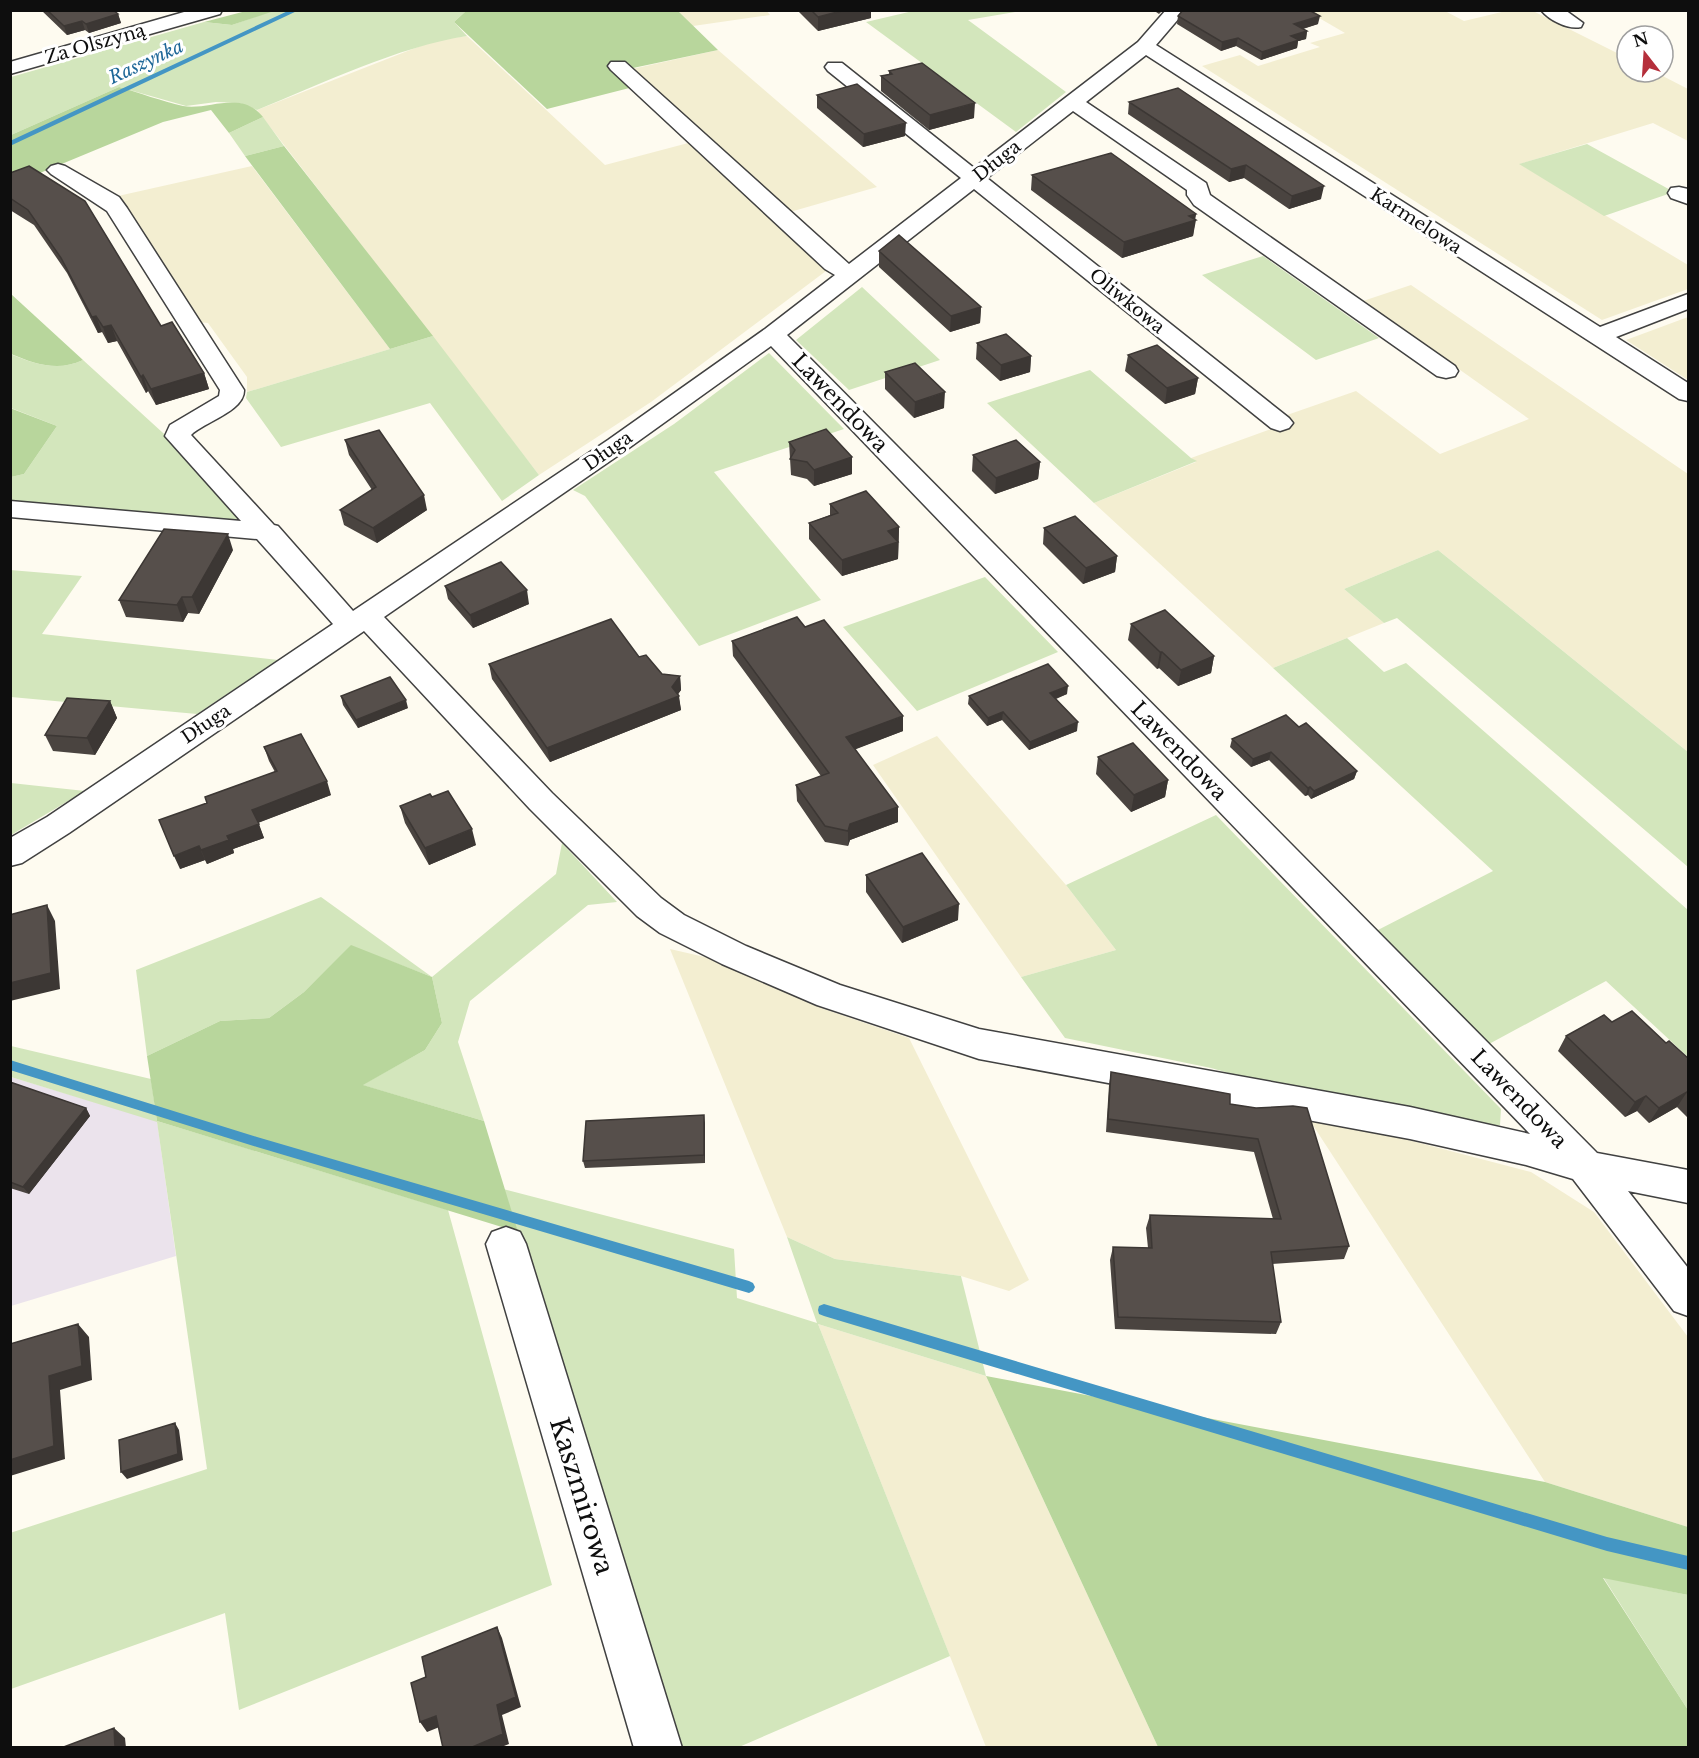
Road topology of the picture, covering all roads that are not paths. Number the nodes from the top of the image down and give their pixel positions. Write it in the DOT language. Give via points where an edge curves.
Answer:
graph roads {
  1 [pos="213,10"];
  2 [pos="1176,10"];
  3 [pos="1550,10"];
  4 [pos="1574,23"];
  5 [pos="1145,46"];
  6 [pos="618,66"];
  7 [pos="835,67"];
  8 [pos="10,68"];
  9 [pos="1073,102"];
  10 [pos="58,170"];
  11 [pos="974,179"];
  12 [pos="849,274"];
  13 [pos="1689,302"];
  14 [pos="773,334"];
  15 [pos="1598,336"];
  16 [pos="1446,371"];
  17 [pos="1689,394"];
  18 [pos="1281,423"];
  19 [pos="10,509"];
  20 [pos="268,532"];
  21 [pos="359,621"];
  22 [pos="10,854"];
  23 [pos="1586,1167"];
  24 [pos="1689,1186"];
  25 [pos="506,1244"];
  26 [pos="1689,1298"];
  27 [pos="658,1748"];
  1 -- 8 [label="street, Za Olszyną"];
  2 -- 5 [label="street, Długa"];
  3 -- 4 [label="street"];
  5 -- 9 [label="street, Długa"];
  5 -- 15 [label="street, Karmelowa"];
  6 -- 12 [label="street" via="833,264"];
  7 -- 11 [label="street, Oliwkowa"];
  9 -- 11 [label="street, Długa"];
  9 -- 16 [label="street" via="1198,188 1202,200"];
  10 -- 20 [label="street" via="117,208 232,390 228,401 179,430 178,436"];
  11 -- 12 [label="street, Długa"];
  11 -- 18 [label="street, Oliwkowa"];
  12 -- 14 [label="street, Długa"];
  13 -- 15 [label="street"];
  14 -- 21 [label="street, Długa"];
  14 -- 23 [label="street, Lawendowa"];
  15 -- 17 [label="street, Karmelowa"];
  19 -- 20 [label="street"];
  20 -- 21 [label="street"];
  21 -- 22 [label="street, Długa"];
  21 -- 23 [label="street" via="649,907 672,924 734,955 829,995 979,1044 1410,1123"];
  23 -- 24 [label="street"];
  23 -- 26 [label="street, Lawendowa"];
  25 -- 27 [label="street, Kaszmirowa"];
}
